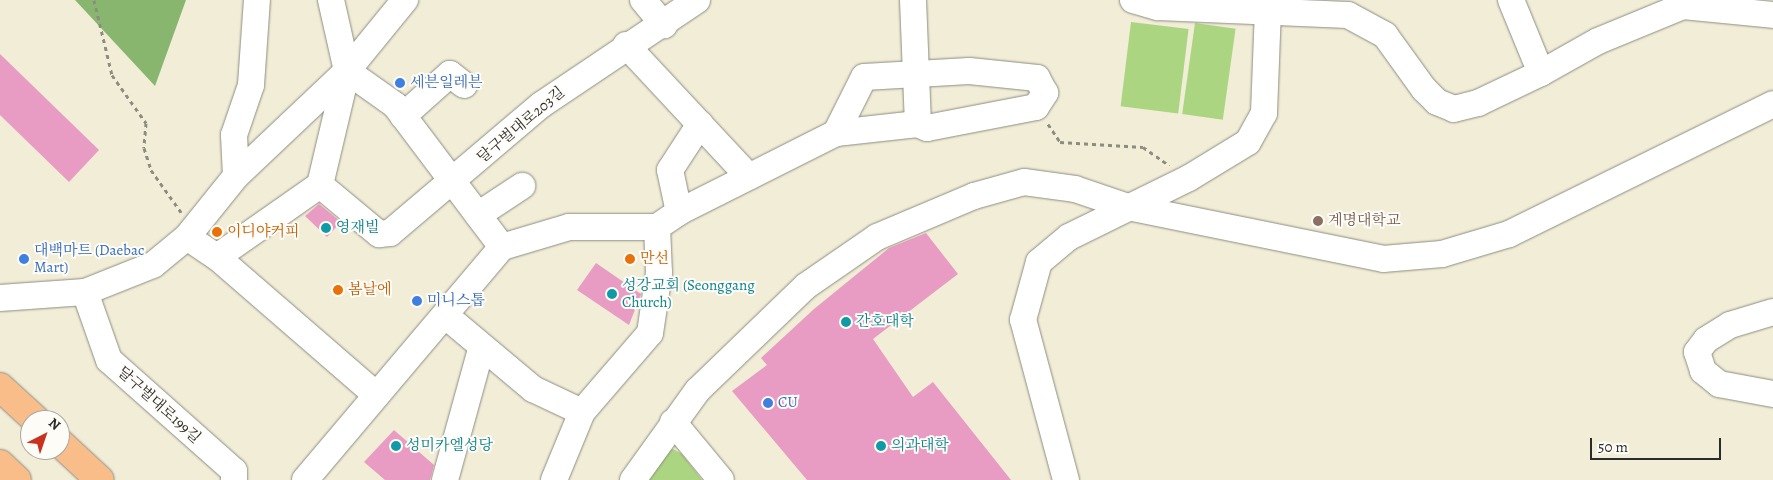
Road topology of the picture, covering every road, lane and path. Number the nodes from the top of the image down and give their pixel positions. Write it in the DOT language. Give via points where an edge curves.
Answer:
graph roads {
  1 [pos="94,0"];
  2 [pos="257,0"];
  3 [pos="332,0"];
  4 [pos="405,0"];
  5 [pos="643,0"];
  6 [pos="697,0"];
  7 [pos="913,0"];
  8 [pos="1133,0"];
  9 [pos="1511,0"];
  10 [pos="1268,9"];
  11 [pos="1773,15"];
  12 [pos="664,25"];
  13 [pos="626,45"];
  14 [pos="347,71"];
  15 [pos="917,71"];
  16 [pos="1541,72"];
  17 [pos="464,85"];
  18 [pos="1773,104"];
  19 [pos="1036,106"];
  20 [pos="403,116"];
  21 [pos="700,124"];
  22 [pos="918,124"];
  23 [pos="836,133"];
  24 [pos="236,176"];
  25 [pos="749,177"];
  26 [pos="1189,178"];
  27 [pos="451,184"];
  28 [pos="320,185"];
  29 [pos="522,186"];
  30 [pos="1128,207"];
  31 [pos="679,212"];
  32 [pos="478,215"];
  33 [pos="657,227"];
  34 [pos="190,233"];
  35 [pos="502,248"];
  36 [pos="217,257"];
  37 [pos="85,292"];
  38 [pos="0,298"];
  39 [pos="1773,312"];
  40 [pos="446,316"];
  41 [pos="481,349"];
  42 [pos="0,387"];
  43 [pos="376,394"];
  44 [pos="1773,394"];
  45 [pos="25,410"];
  46 [pos="582,412"];
  47 [pos="673,422"];
  48 [pos="70,452"];
  49 [pos="0,464"];
  50 [pos="17,480"];
  51 [pos="100,480"];
  52 [pos="234,480"];
  53 [pos="305,480"];
  54 [pos="444,480"];
  55 [pos="554,480"];
  56 [pos="632,480"];
  57 [pos="721,480"];
  58 [pos="1066,480"];
  1 -- 34 [label="path" via="112,75 146,123 144,148 151,170"];
  2 -- 24 [label="street" via="251,85 234,135"];
  3 -- 14 [label="street"];
  4 -- 14 [label="street"];
  5 -- 12 [label="street"];
  6 -- 12 [label="street, 달구벌대로203길"];
  7 -- 15 [label="street"];
  8 -- 10 [label="street" via="1158,6"];
  9 -- 16 [label="street"];
  10 -- 16 [label="street" via="1328,11 1368,23 1399,51 1437,102 1454,109 1478,103"];
  10 -- 26 [label="street" via="1264,113 1258,130 1237,151"];
  11 -- 16 [label="street" via="1683,6 1598,41"];
  12 -- 13 [label="street, 달구벌대로203길"];
  13 -- 21 [label="street"];
  13 -- 27 [label="street, 달구벌대로203길" via="541,105"];
  14 -- 20 [label="street"];
  14 -- 24 [label="street"];
  14 -- 28 [label="street"];
  15 -- 19 [label="street" via="1036,78 1044,93"];
  15 -- 22 [label="street"];
  15 -- 23 [label="street" via="864,77"];
  17 -- 20 [label="street" via="450,74"];
  18 -- 30 [label="street" via="1509,234 1442,254 1383,259"];
  19 -- 22 [label="street" via="927,128"];
  19 -- 26 [label="path" via="1060,142 1143,147"];
  20 -- 27 [label="street"];
  21 -- 25 [label="street"];
  21 -- 31 [label="street" via="670,170"];
  22 -- 23 [label="street"];
  23 -- 25 [label="street"];
  24 -- 34 [label="street"];
  25 -- 31 [label="street"];
  26 -- 30 [label="street"];
  27 -- 28 [label="street" via="390,233 379,234"];
  27 -- 32 [label="street"];
  28 -- 36 [label="street"];
  29 -- 32 [label="street"];
  30 -- 47 [label="street" via="1075,189 1024,182 938,209 886,233 806,286 766,322"];
  30 -- 58 [label="street" via="1052,247 1039,262 1030,289 1023,320"];
  31 -- 33 [label="street"];
  32 -- 35 [label="street"];
  33 -- 35 [label="street" via="569,227"];
  33 -- 46 [label="street" via="659,273 650,333"];
  34 -- 36 [label="street"];
  34 -- 37 [label="street" via="153,265"];
  35 -- 40 [label="street"];
  36 -- 43 [label="street"];
  37 -- 38 [label="street"];
  37 -- 52 [label="street, 달구벌대로199길" via="109,360 234,471"];
  39 -- 44 [label="street" via="1730,325 1706,340 1697,352 1703,371 1719,384"];
  40 -- 41 [label="street"];
  40 -- 43 [label="street"];
  41 -- 46 [label="street" via="533,389"];
  41 -- 54 [label="street"];
  42 -- 45 [label="main road"];
  43 -- 53 [label="street"];
  46 -- 55 [label="street"];
  47 -- 56 [label="street"];
  47 -- 57 [label="street"];
  48 -- 51 [label="main road"];
  49 -- 50 [label="main road"];
}
